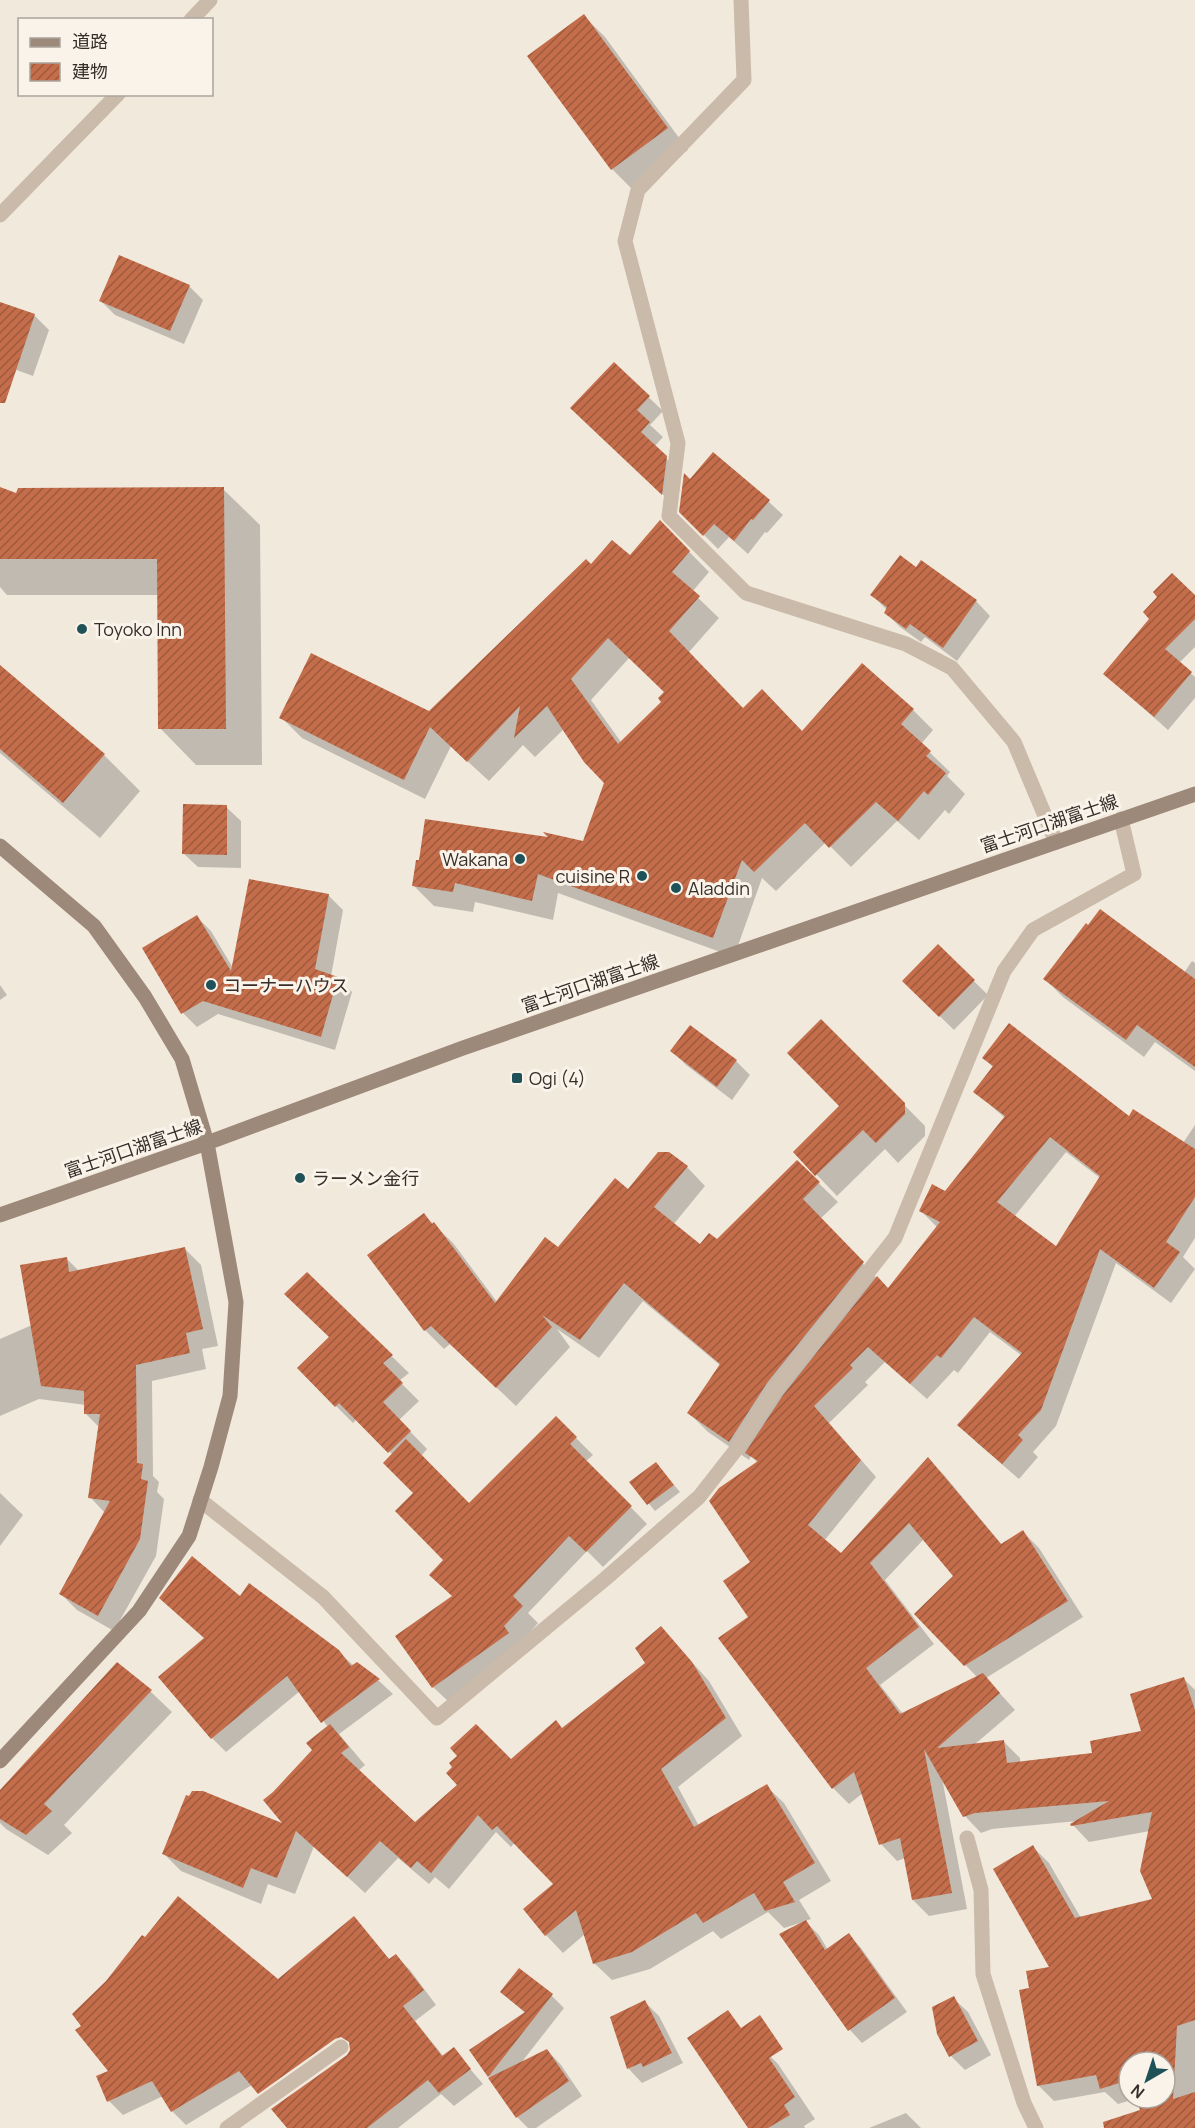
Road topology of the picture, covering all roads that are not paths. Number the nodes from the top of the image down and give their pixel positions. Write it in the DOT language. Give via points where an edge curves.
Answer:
graph roads {
  1 [pos="210,0"];
  2 [pos="741,0"];
  3 [pos="193,18"];
  4 [pos="116,96"];
  5 [pos="0,215"];
  6 [pos="1195,794"];
  7 [pos="1120,819"];
  8 [pos="1056,842"];
  9 [pos="0,846"];
  10 [pos="207,1143"];
  11 [pos="0,1215"];
  12 [pos="200,1500"];
  13 [pos="3,1753"];
  14 [pos="967,1838"];
  15 [pos="342,2046"];
  16 [pos="227,2128"];
  17 [pos="1036,2128"];
  1 -- 3 [label="street"];
  2 -- 8 [label="street" via="744,80 638,190 625,241 678,443 669,516 746,593 906,644 952,668 1014,742"];
  4 -- 5 [label="street"];
  6 -- 7 [label="main road, 富士河口湖富士線"];
  7 -- 8 [label="main road, 富士河口湖富士線"];
  7 -- 12 [label="street" via="1134,874 1033,930 1010,963 895,1238 774,1389 735,1451 699,1497 437,1718 323,1597"];
  8 -- 10 [label="main road, 富士河口湖富士線" via="463,1048"];
  9 -- 10 [label="main road" via="94,926 145,997 182,1059"];
  10 -- 11 [label="main road, 富士河口湖富士線"];
  10 -- 12 [label="main road" via="236,1302 230,1396"];
  12 -- 13 [label="main road" via="189,1536 139,1611"];
  14 -- 17 [label="street" via="981,1890 983,1974 1023,2103"];
  15 -- 16 [label="street"];
}
